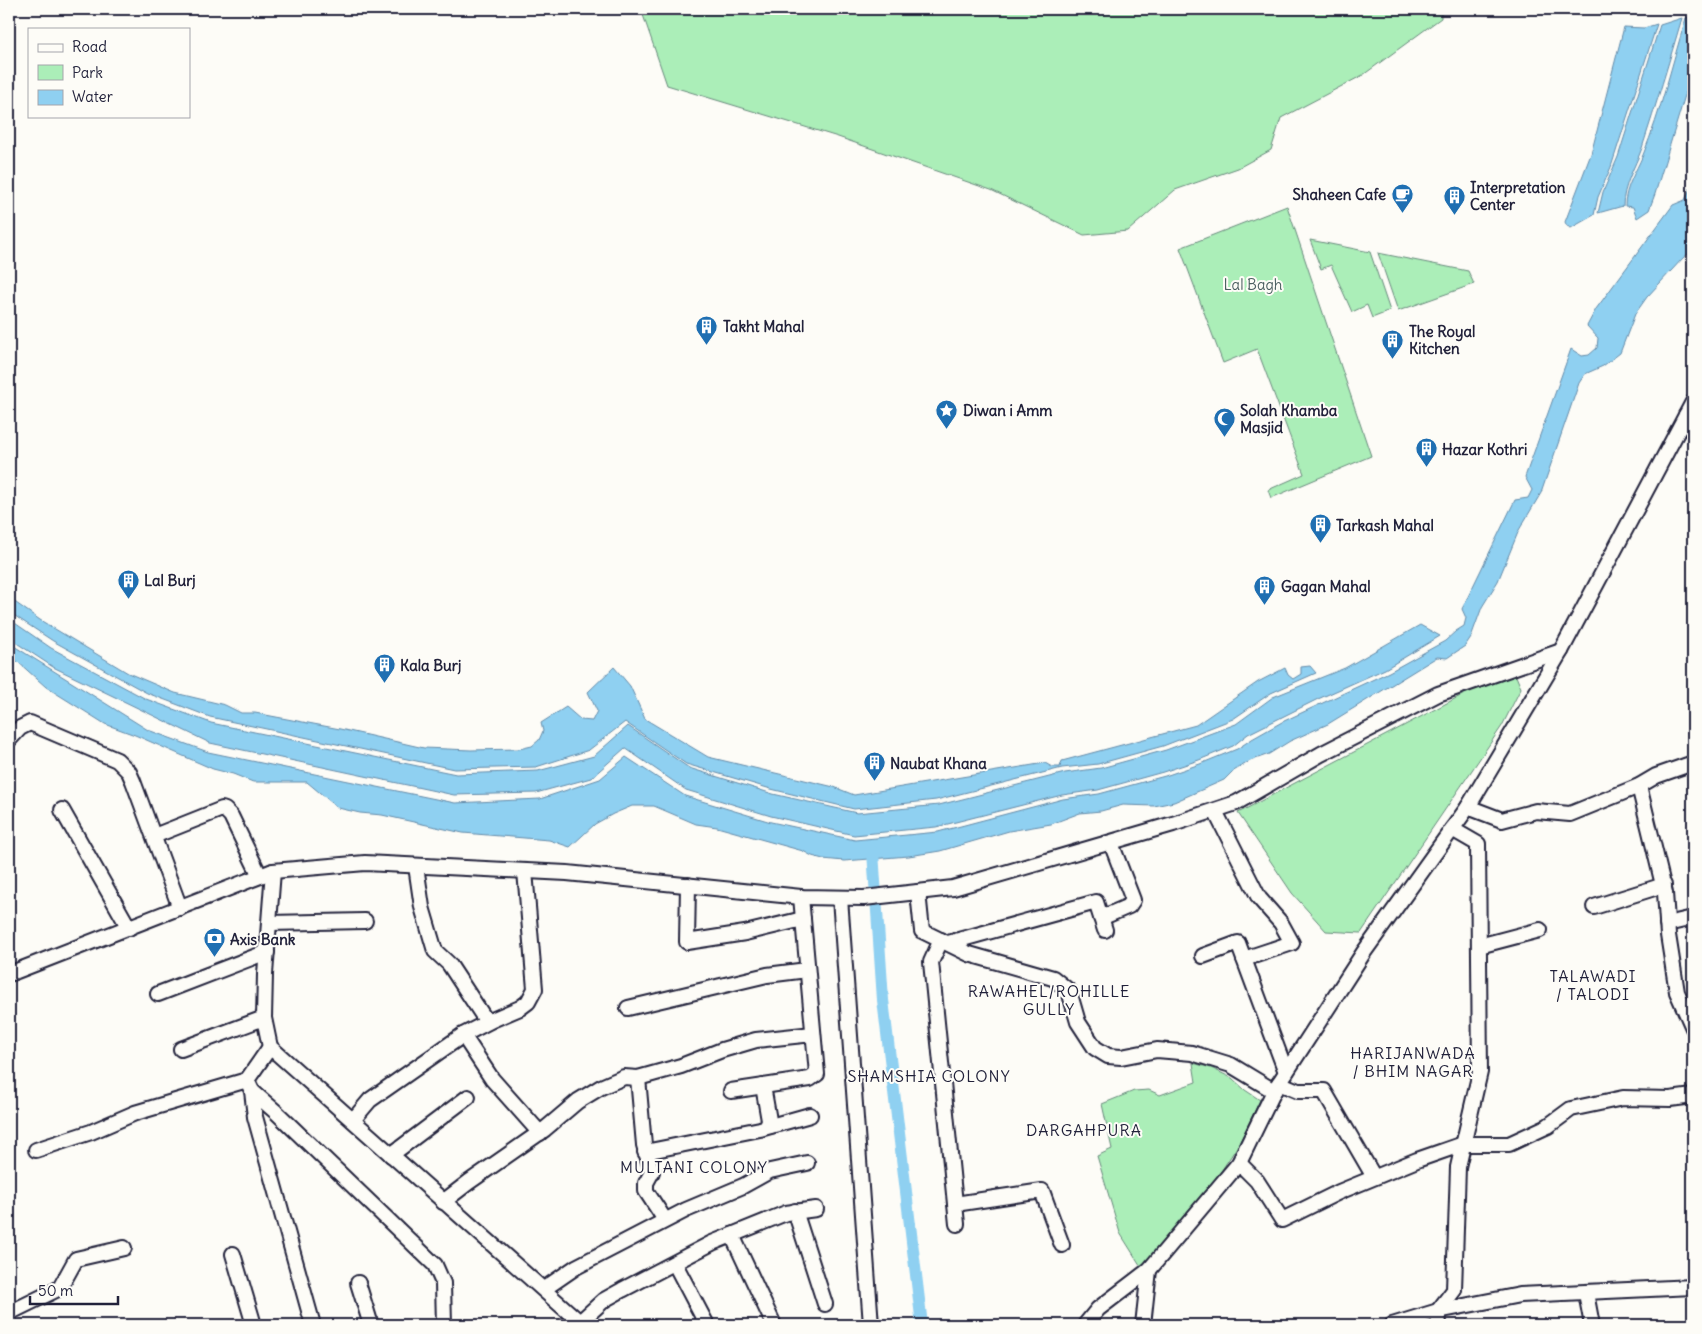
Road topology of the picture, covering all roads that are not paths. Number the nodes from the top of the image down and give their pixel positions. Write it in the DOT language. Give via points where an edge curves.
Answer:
graph roads {
  1 [pos="1693,402"];
  2 [pos="1686,415"];
  3 [pos="1693,432"];
  4 [pos="1561,651"];
  5 [pos="9,740"];
  6 [pos="1693,762"];
  7 [pos="1639,786"];
  8 [pos="1468,806"];
  9 [pos="62,810"];
  10 [pos="1215,811"];
  11 [pos="1452,828"];
  12 [pos="154,836"];
  13 [pos="1111,843"];
  14 [pos="416,866"];
  15 [pos="525,871"];
  16 [pos="267,874"];
  17 [pos="688,885"];
  18 [pos="1664,886"];
  19 [pos="914,893"];
  20 [pos="801,897"];
  21 [pos="840,898"];
  22 [pos="1594,907"];
  23 [pos="180,908"];
  24 [pos="1693,918"];
  25 [pos="803,919"];
  26 [pos="365,921"];
  27 [pos="269,923"];
  28 [pos="1667,924"];
  29 [pos="129,928"];
  30 [pos="1540,930"];
  31 [pos="944,942"];
  32 [pos="1479,946"];
  33 [pos="267,952"];
  34 [pos="1203,956"];
  35 [pos="1244,959"];
  36 [pos="807,970"];
  37 [pos="9,974"];
  38 [pos="158,994"];
  39 [pos="628,1008"];
  40 [pos="264,1018"];
  41 [pos="487,1022"];
  42 [pos="1693,1028"];
  43 [pos="813,1034"];
  44 [pos="463,1035"];
  45 [pos="270,1046"];
  46 [pos="181,1049"];
  47 [pos="638,1078"];
  48 [pos="1280,1082"];
  49 [pos="249,1086"];
  50 [pos="763,1086"];
  51 [pos="731,1091"];
  52 [pos="1693,1096"];
  53 [pos="468,1097"];
  54 [pos="810,1115"];
  55 [pos="353,1120"];
  56 [pos="770,1126"];
  57 [pos="540,1132"];
  58 [pos="1463,1144"];
  59 [pos="36,1150"];
  60 [pos="645,1152"];
  61 [pos="391,1155"];
  62 [pos="807,1163"];
  63 [pos="1239,1163"];
  64 [pos="1374,1178"];
  65 [pos="444,1202"];
  66 [pos="955,1204"];
  67 [pos="816,1209"];
  68 [pos="795,1211"];
  69 [pos="665,1220"];
  70 [pos="957,1224"];
  71 [pos="732,1235"];
  72 [pos="1062,1245"];
  73 [pos="124,1248"];
  74 [pos="233,1254"];
  75 [pos="675,1264"];
  76 [pos="1149,1270"];
  77 [pos="358,1283"];
  78 [pos="1693,1287"];
  79 [pos="544,1290"];
  80 [pos="1586,1293"];
  81 [pos="824,1304"];
  82 [pos="1438,1311"];
  83 [pos="9,1313"];
  84 [pos="582,1324"];
  85 [pos="869,1324"];
  86 [pos="254,1325"];
  87 [pos="313,1325"];
  88 [pos="370,1325"];
  89 [pos="444,1325"];
  90 [pos="707,1325"];
  91 [pos="774,1325"];
  92 [pos="1085,1325"];
  93 [pos="1143,1325"];
  94 [pos="1392,1325"];
  95 [pos="1439,1325"];
  96 [pos="1592,1325"];
  1 -- 2 [label="street"];
  2 -- 3 [label="street"];
  2 -- 4 [label="street"];
  4 -- 8 [label="street"];
  4 -- 10 [label="street" via="1438,694 1321,754 1236,804"];
  5 -- 12 [label="street" via="30,723 117,760 129,772"];
  6 -- 7 [label="street"];
  7 -- 8 [label="street" via="1570,814 1536,811 1502,820"];
  7 -- 18 [label="street"];
  8 -- 11 [label="street"];
  9 -- 29 [label="street"];
  10 -- 13 [label="street"];
  10 -- 35 [label="street" via="1259,898 1281,923 1292,943"];
  11 -- 32 [label="street" via="1478,844"];
  11 -- 48 [label="street" via="1364,952"];
  12 -- 16 [label="street" via="226,810"];
  12 -- 23 [label="street"];
  13 -- 19 [label="street" via="953,888"];
  13 -- 31 [label="street" via="1133,900 1103,924 1096,902"];
  14 -- 15 [label="street"];
  14 -- 16 [label="street" via="365,863"];
  14 -- 41 [label="street" via="422,907 435,951 449,964"];
  15 -- 17 [label="street"];
  15 -- 41 [label="street" via="534,988 528,1002 520,1008"];
  16 -- 23 [label="street"];
  16 -- 27 [label="street"];
  17 -- 20 [label="street"];
  17 -- 25 [label="street" via="687,942"];
  18 -- 22 [label="street"];
  18 -- 28 [label="street"];
  19 -- 21 [label="street"];
  19 -- 31 [label="street" via="922,931"];
  20 -- 21 [label="street"];
  20 -- 25 [label="street"];
  21 -- 85 [label="street"];
  23 -- 29 [label="street"];
  24 -- 28 [label="street"];
  25 -- 36 [label="street"];
  26 -- 27 [label="street"];
  27 -- 33 [label="street"];
  28 -- 42 [label="street" via="1677,992"];
  29 -- 37 [label="street"];
  30 -- 32 [label="street"];
  31 -- 48 [label="street" via="969,954 1053,978 1069,991 1078,1022 1095,1048 1108,1056 1121,1057 1157,1050 1192,1053"];
  31 -- 66 [label="street" via="931,962"];
  32 -- 58 [label="street" via="1480,1072"];
  33 -- 38 [label="street"];
  33 -- 40 [label="street"];
  34 -- 35 [label="street" via="1238,943"];
  35 -- 48 [label="street"];
  36 -- 39 [label="street" via="767,975"];
  36 -- 43 [label="street"];
  40 -- 45 [label="street"];
  40 -- 46 [label="street"];
  41 -- 44 [label="street"];
  43 -- 47 [label="street" via="756,1040"];
  43 -- 50 [label="street" via="817,1074 810,1079"];
  44 -- 55 [label="street" via="370,1100"];
  44 -- 57 [label="street" via="492,1079"];
  45 -- 49 [label="street"];
  45 -- 55 [label="street"];
  47 -- 57 [label="street" via="624,1077 601,1086"];
  47 -- 60 [label="street"];
  48 -- 63 [label="street"];
  48 -- 64 [label="street" via="1298,1091 1324,1091"];
  49 -- 59 [label="street" via="135,1113"];
  49 -- 87 [label="street"];
  49 -- 89 [label="street" via="435,1265 443,1283"];
  50 -- 51 [label="street"];
  50 -- 56 [label="street"];
  52 -- 58 [label="street" via="1606,1101 1571,1109 1548,1126 1509,1144"];
  53 -- 61 [label="street"];
  54 -- 56 [label="street"];
  55 -- 61 [label="street"];
  56 -- 60 [label="street"];
  57 -- 65 [label="street"];
  58 -- 64 [label="street"];
  58 -- 82 [label="street" via="1458,1167 1454,1290"];
  60 -- 69 [label="street" via="652,1172 646,1191"];
  61 -- 65 [label="street"];
  62 -- 69 [label="street" via="770,1172"];
  63 -- 64 [label="street" via="1257,1181 1282,1220"];
  63 -- 76 [label="street"];
  65 -- 79 [label="street"];
  66 -- 70 [label="street"];
  66 -- 72 [label="street" via="1042,1191"];
  67 -- 68 [label="street"];
  68 -- 71 [label="street"];
  68 -- 81 [label="street"];
  69 -- 79 [label="street" via="576,1267"];
  71 -- 75 [label="street"];
  71 -- 91 [label="street"];
  73 -- 83 [label="street" via="76,1259 60,1288"];
  74 -- 86 [label="street"];
  75 -- 84 [label="street" via="604,1300"];
  75 -- 90 [label="street"];
  76 -- 92 [label="street" via="1098,1309"];
  76 -- 93 [label="street"];
  77 -- 88 [label="street"];
  78 -- 80 [label="street"];
  79 -- 84 [label="street"];
  80 -- 82 [label="street" via="1520,1295"];
  80 -- 96 [label="street"];
  82 -- 94 [label="street"];
  82 -- 95 [label="street"];
}
